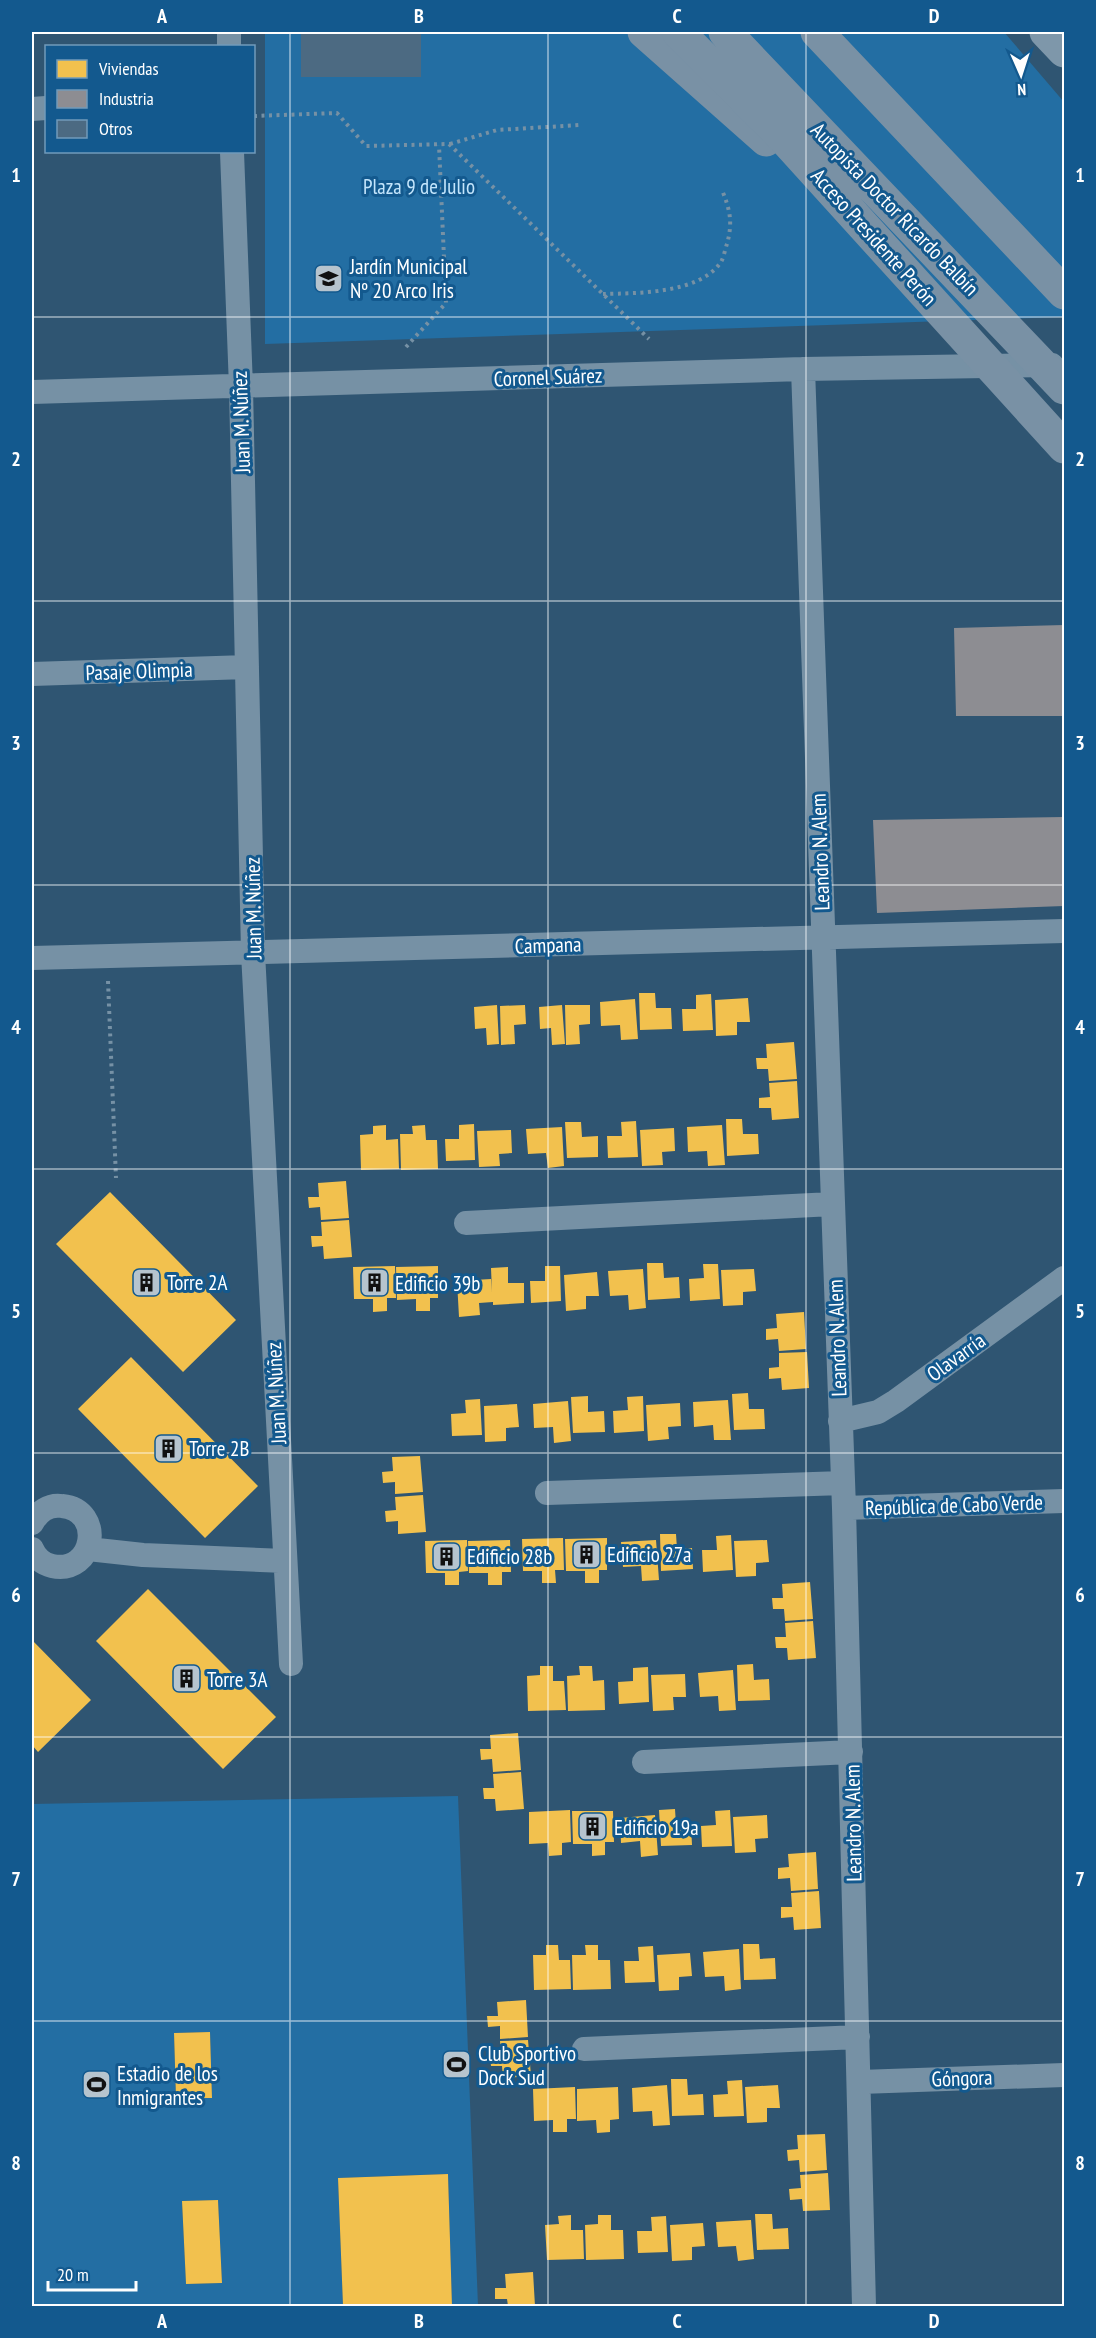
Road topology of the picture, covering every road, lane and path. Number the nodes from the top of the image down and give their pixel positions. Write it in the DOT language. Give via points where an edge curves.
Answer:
graph roads {
  1 [pos="644,32"];
  2 [pos="678,32"];
  3 [pos="725,32"];
  4 [pos="1047,32"];
  5 [pos="826,39"];
  6 [pos="1065,51"];
  7 [pos="255,116"];
  8 [pos="580,125"];
  9 [pos="449,144"];
  10 [pos="439,145"];
  11 [pos="232,153"];
  12 [pos="722,190"];
  13 [pos="861,224"];
  14 [pos="1065,293"];
  15 [pos="603,294"];
  16 [pos="649,339"];
  17 [pos="406,347"];
  18 [pos="1065,365"];
  19 [pos="803,369"];
  20 [pos="241,387"];
  21 [pos="1065,388"];
  22 [pos="32,392"];
  23 [pos="1065,447"];
  24 [pos="247,667"];
  25 [pos="32,675"];
  26 [pos="1065,931"];
  27 [pos="822,936"];
  28 [pos="254,953"];
  29 [pos="107,957"];
  30 [pos="32,958"];
  31 [pos="116,1178"];
  32 [pos="832,1204"];
  33 [pos="466,1223"];
  34 [pos="1065,1278"];
  35 [pos="840,1421"];
  36 [pos="843,1483"];
  37 [pos="547,1493"];
  38 [pos="1065,1501"];
  39 [pos="844,1508"];
  40 [pos="32,1523"];
  41 [pos="88,1549"];
  42 [pos="33,1553"];
  43 [pos="285,1561"];
  44 [pos="291,1664"];
  45 [pos="851,1752"];
  46 [pos="644,1762"];
  47 [pos="858,2037"];
  48 [pos="584,2049"];
  49 [pos="1065,2075"];
  50 [pos="860,2082"];
  51 [pos="864,2307"];
  1 -- 13 [label="highway, bridge"];
  2 -- 13 [label="highway, Acceso Presidente Perón, bridge" via="780,134"];
  3 -- 21 [label="highway, Autopista Doctor Ricardo Balbín, bridge"];
  4 -- 6 [label="main road"];
  5 -- 14 [label="highway"];
  7 -- 10 [label="path" via="337,113 366,147"];
  8 -- 9 [label="path" via="497,130"];
  9 -- 10 [label="path"];
  9 -- 15 [label="path"];
  10 -- 17 [label="path" via="446,303"];
  11 -- 20 [label="street, Juan M. Núñez"];
  12 -- 15 [label="path" via="731,212 729,235 721,261 703,279 670,289"];
  13 -- 23 [label="highway, Acceso Presidente Perón, bridge"];
  15 -- 16 [label="path"];
  18 -- 19 [label="street, Coronel Suárez"];
  19 -- 20 [label="street, Coronel Suárez"];
  19 -- 27 [label="street, Leandro N. Alem"];
  20 -- 22 [label="street, Coronel Suárez"];
  20 -- 24 [label="street, Juan M. Núñez"];
  24 -- 25 [label="street, Pasaje Olimpia"];
  24 -- 28 [label="street, Juan M. Núñez"];
  26 -- 27 [label="street, Campana"];
  27 -- 28 [label="street, Campana"];
  27 -- 32 [label="street, Leandro N. Alem"];
  28 -- 29 [label="street, Campana"];
  28 -- 43 [label="street, Juan M. Núñez"];
  29 -- 30 [label="street, Campana"];
  29 -- 31 [label="path"];
  32 -- 33 [label="street"];
  32 -- 35 [label="street, Leandro N. Alem"];
  34 -- 35 [label="street, Olavarría" via="896,1401 878,1412"];
  35 -- 36 [label="street, Leandro N. Alem"];
  36 -- 37 [label="street"];
  36 -- 39 [label="street, Leandro N. Alem"];
  38 -- 39 [label="street, República de Cabo Verde"];
  39 -- 45 [label="street, Leandro N. Alem"];
  40 -- 41 [label="street" via="47,1508 68,1506 78,1511 90,1528"];
  41 -- 42 [label="street" via="68,1566 48,1565"];
  41 -- 43 [label="street"];
  43 -- 44 [label="street, Juan M. Núñez"];
  45 -- 46 [label="street"];
  45 -- 47 [label="street, Leandro N. Alem"];
  47 -- 48 [label="street"];
  47 -- 50 [label="street, Leandro N. Alem"];
  49 -- 50 [label="street, Góngora"];
  50 -- 51 [label="street, Leandro N. Alem"];
}
